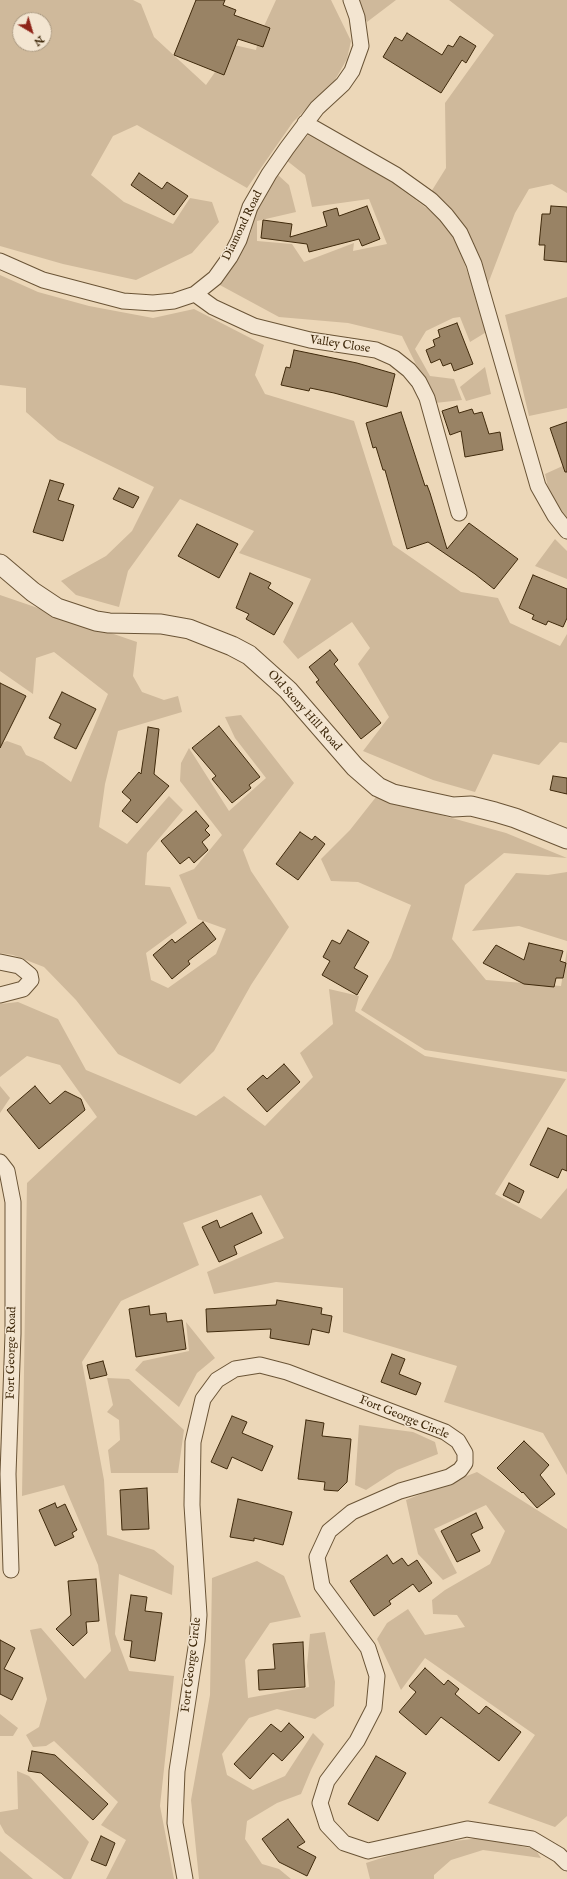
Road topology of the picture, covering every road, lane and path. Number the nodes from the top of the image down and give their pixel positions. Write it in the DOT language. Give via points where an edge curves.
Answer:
graph roads {
  1 [pos="351,0"];
  2 [pos="305,124"];
  3 [pos="0,261"];
  4 [pos="195,294"];
  5 [pos="459,512"];
  6 [pos="567,531"];
  7 [pos="0,564"];
  8 [pos="567,839"];
  9 [pos="0,962"];
  10 [pos="0,995"];
  11 [pos="0,1162"];
  12 [pos="4,1474"];
  13 [pos="11,1570"];
  14 [pos="567,1863"];
  15 [pos="185,1879"];
  1 -- 2 [label="street, Diamond Road" via="360,31 361,46 358,58 343,84"];
  2 -- 4 [label="street, Diamond Road" via="269,174 250,207 239,240 230,257 215,278"];
  2 -- 6 [label="street" via="396,175 431,200 460,233 474,264 538,486"];
  3 -- 4 [label="street, Diamond Road" via="43,280 123,301 174,301"];
  4 -- 5 [label="street, Valley Close" via="213,307 254,326 310,340 376,350 394,358 409,370 427,398"];
  7 -- 8 [label="street, Old Stony Hill Road" via="57,608 109,623 162,624 189,629 249,655 288,690 355,766 378,787 393,794 453,807 471,806 495,812"];
  9 -- 10 [label="street" via="19,966 30,975 31,980 23,990"];
  11 -- 12 [label="street, Fort George Road" via="7,1171 13,1202 13,1334"];
  12 -- 13 [label="street, Fort George Road"];
  14 -- 15 [label="street, Fort George Circle" via="559,1855 532,1839 467,1829 368,1851 344,1843 327,1825 320,1803 327,1781 357,1740 374,1708 378,1676 368,1648 322,1586 317,1558 329,1531 352,1512 400,1491 449,1477 465,1463 465,1453 458,1441 445,1432 287,1372 260,1365 235,1369 217,1380 203,1399 193,1442 192,1505 198,1622 177,1771 175,1823"];
}
